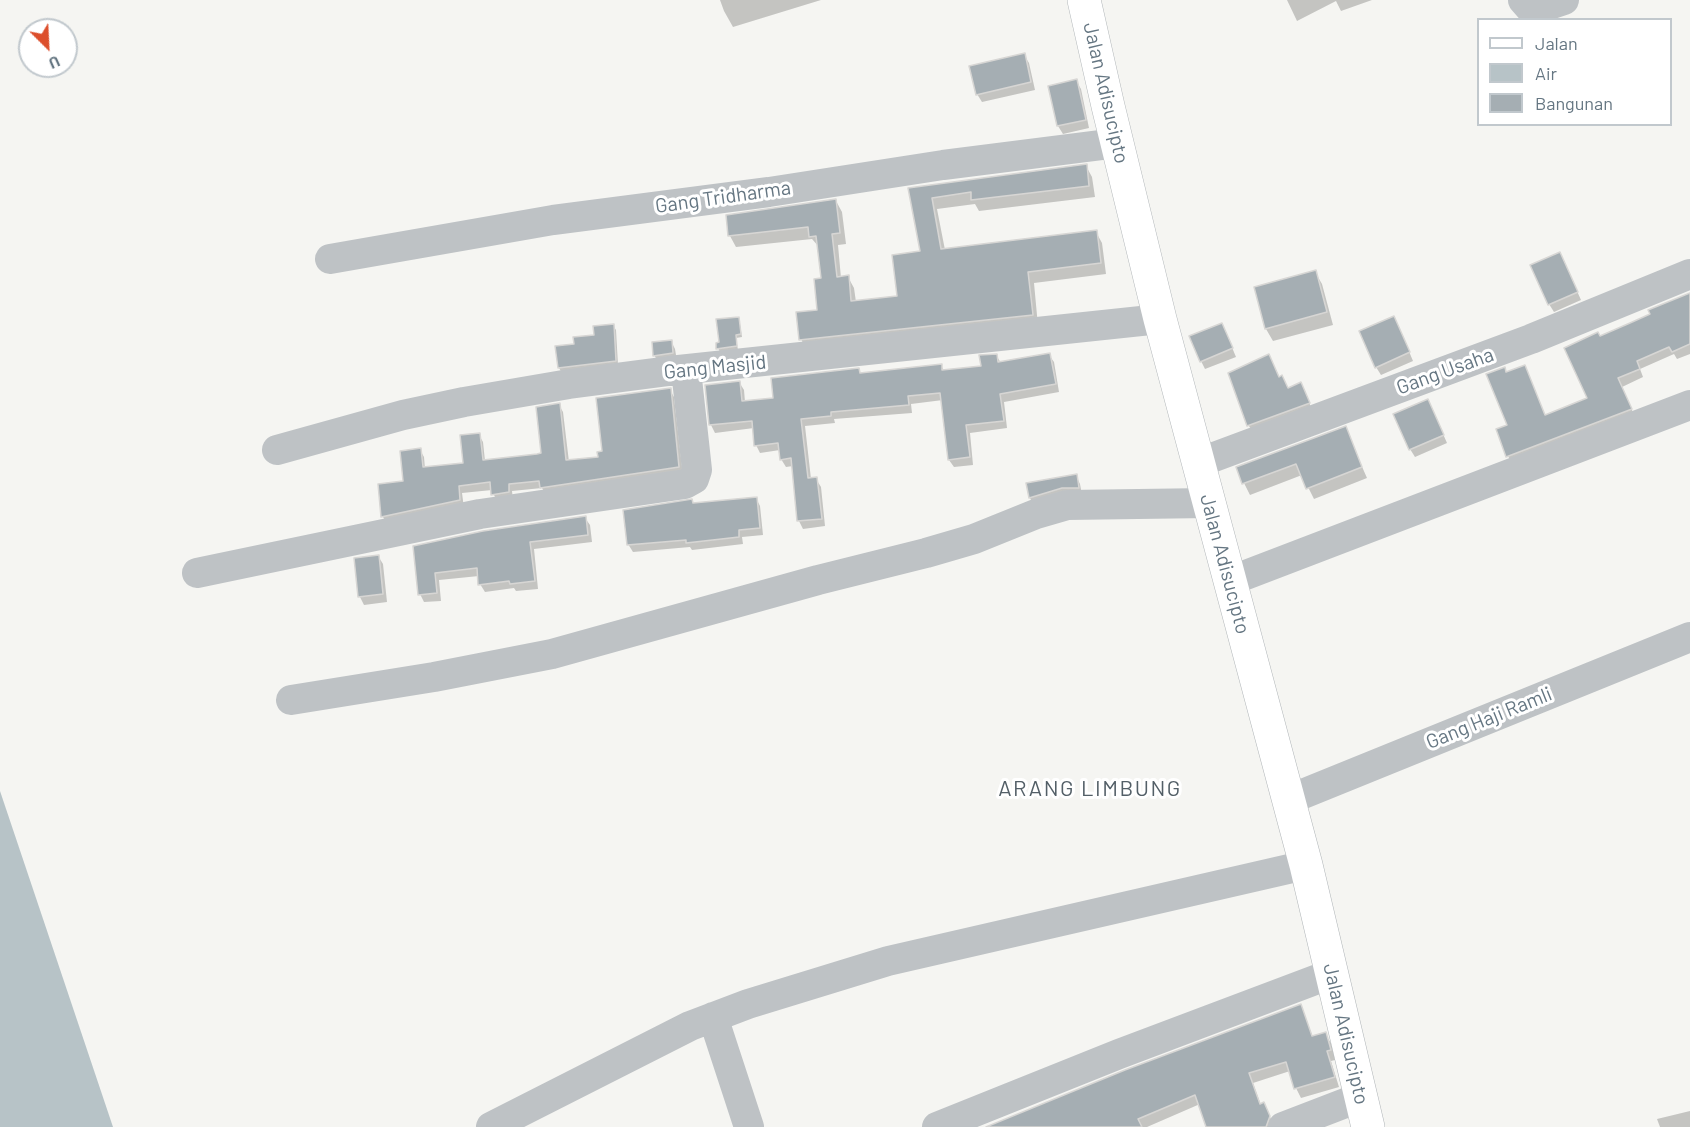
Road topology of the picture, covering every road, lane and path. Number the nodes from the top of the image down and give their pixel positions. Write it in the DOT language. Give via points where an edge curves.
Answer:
graph roads {
  1 [pos="1086,0"];
  2 [pos="1523,0"];
  3 [pos="1564,0"];
  4 [pos="1117,143"];
  5 [pos="330,259"];
  6 [pos="1690,274"];
  7 [pos="1160,320"];
  8 [pos="686,370"];
  9 [pos="1690,405"];
  10 [pos="277,450"];
  11 [pos="1198,464"];
  12 [pos="1209,503"];
  13 [pos="197,573"];
  14 [pos="1230,581"];
  15 [pos="1690,637"];
  16 [pos="291,700"];
  17 [pos="1288,800"];
  18 [pos="1306,865"];
  19 [pos="1331,974"];
  20 [pos="713,1017"];
  21 [pos="1364,1112"];
  22 [pos="491,1127"];
  23 [pos="749,1127"];
  24 [pos="937,1127"];
  25 [pos="1283,1127"];
  1 -- 4 [label="main road, Jalan Adisucipto"];
  2 -- 3 [label="street" via="1537,9"];
  4 -- 5 [label="street, Gang Tridharma" via="553,220"];
  4 -- 7 [label="main road, Jalan Adisucipto"];
  6 -- 11 [label="street, Gang Usaha" via="1531,339"];
  7 -- 8 [label="street, Gang Masjid"];
  7 -- 11 [label="main road, Jalan Adisucipto"];
  8 -- 10 [label="street, Gang Masjid" via="464,402"];
  8 -- 13 [label="street" via="697,470 694,479 685,484 480,514"];
  9 -- 14 [label="street"];
  11 -- 12 [label="main road, Jalan Adisucipto"];
  12 -- 14 [label="main road, Jalan Adisucipto"];
  12 -- 16 [label="street" via="1067,505 926,553 552,654"];
  14 -- 17 [label="main road, Jalan Adisucipto"];
  15 -- 17 [label="street, Gang Haji Ramli"];
  17 -- 18 [label="main road, Jalan Adisucipto"];
  18 -- 19 [label="main road, Jalan Adisucipto"];
  18 -- 20 [label="street" via="888,961"];
  19 -- 21 [label="main road, Jalan Adisucipto"];
  19 -- 24 [label="street"];
  20 -- 22 [label="street"];
  20 -- 23 [label="street"];
  21 -- 25 [label="street"];
}
